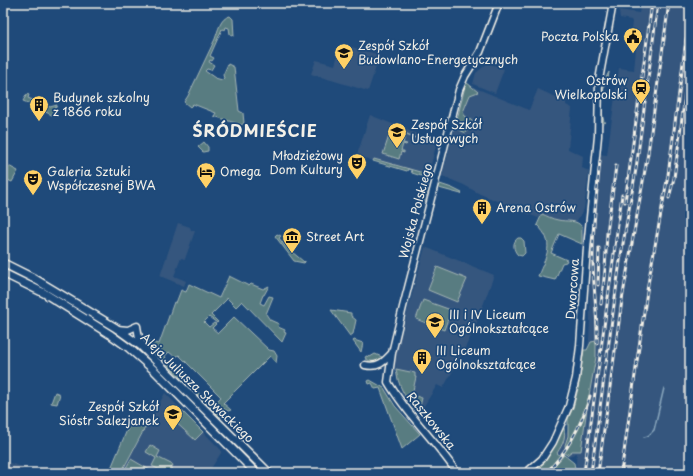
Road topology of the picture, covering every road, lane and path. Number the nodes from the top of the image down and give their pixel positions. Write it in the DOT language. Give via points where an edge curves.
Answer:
graph roads {
  1 [pos="499,3"];
  2 [pos="613,3"];
  3 [pos="3,263"];
  4 [pos="3,273"];
  5 [pos="116,328"];
  6 [pos="392,353"];
  7 [pos="149,354"];
  8 [pos="365,365"];
  9 [pos="388,382"];
  10 [pos="256,473"];
  11 [pos="269,473"];
  12 [pos="457,473"];
  13 [pos="526,473"];
  1 -- 6 [label="main road, Wojska Polskiego" via="480,52 459,90"];
  2 -- 13 [label="main road, Dworcowa" via="598,91 598,128 576,378 569,406 553,442 542,458"];
  3 -- 5 [label="main road, Aleja Juliusza Słowackiego" via="35,279"];
  4 -- 10 [label="main road, Aleja Juliusza Słowackiego" via="44,293 129,348"];
  5 -- 7 [label="main road, Aleja Juliusza Słowackiego"];
  5 -- 7 [label="main road" via="128,330 137,326 141,343"];
  6 -- 8 [label="main road" via="378,366"];
  6 -- 9 [label="main road, Wojska Polskiego"];
  7 -- 11 [label="main road, Aleja Juliusza Słowackiego"];
  9 -- 12 [label="main road, Raszkowska"];
}
